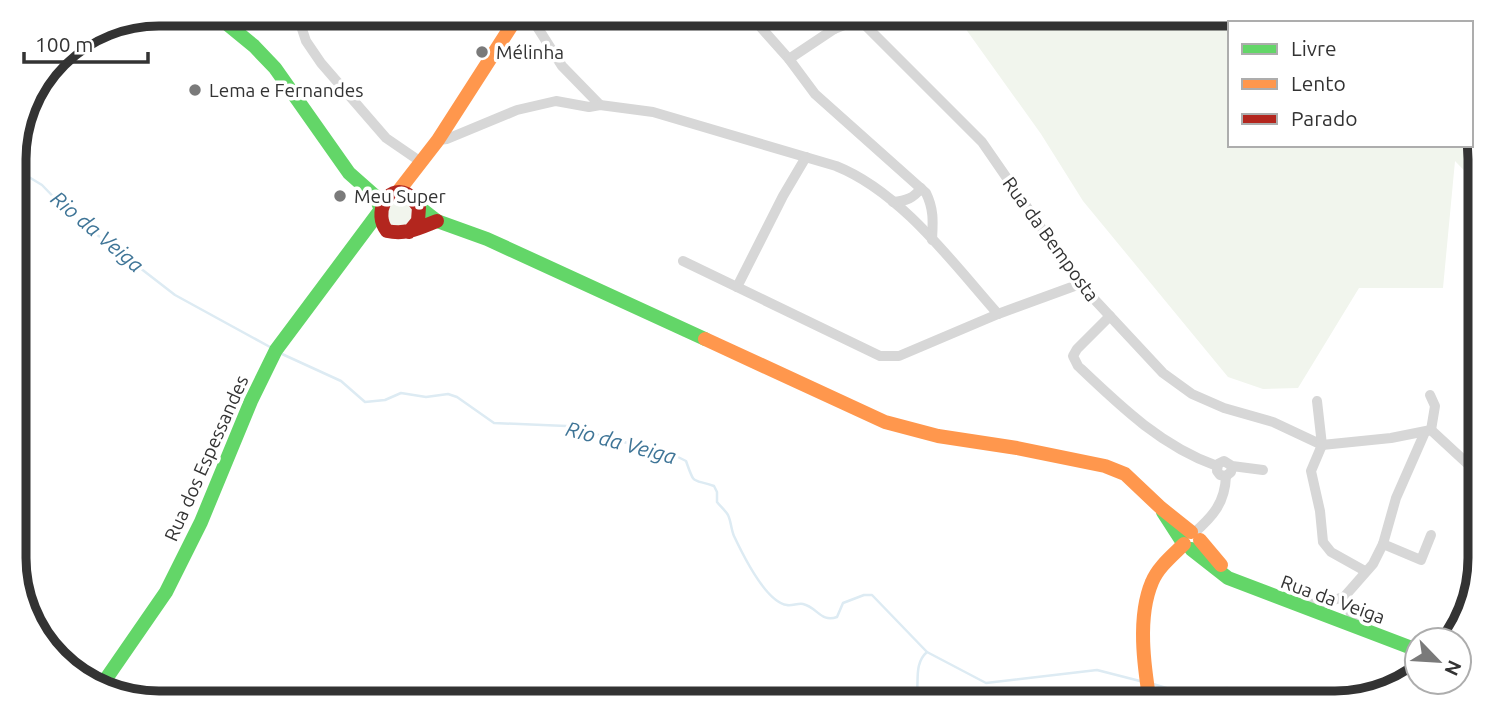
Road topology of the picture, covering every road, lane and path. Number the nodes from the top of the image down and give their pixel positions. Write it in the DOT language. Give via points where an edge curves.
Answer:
graph roads {
  1 [pos="760,26"];
  2 [pos="840,26"];
  3 [pos="866,26"];
  4 [pos="231,27"];
  5 [pos="301,27"];
  6 [pos="512,27"];
  7 [pos="530,27"];
  8 [pos="834,29"];
  9 [pos="789,59"];
  10 [pos="600,105"];
  11 [pos="438,140"];
  12 [pos="806,157"];
  13 [pos="419,164"];
  14 [pos="358,180"];
  15 [pos="921,188"];
  16 [pos="395,194"];
  17 [pos="893,202"];
  18 [pos="417,204"];
  19 [pos="380,209"];
  20 [pos="437,221"];
  21 [pos="390,232"];
  22 [pos="409,232"];
  23 [pos="932,240"];
  24 [pos="355,247"];
  25 [pos="683,261"];
  26 [pos="1080,284"];
  27 [pos="737,287"];
  28 [pos="998,314"];
  29 [pos="1110,316"];
  30 [pos="1430,395"];
  31 [pos="1317,401"];
  32 [pos="1428,431"];
  33 [pos="1322,444"];
  34 [pos="1468,464"];
  35 [pos="1217,466"];
  36 [pos="1232,466"];
  37 [pos="1263,470"];
  38 [pos="1226,476"];
  39 [pos="1161,508"];
  40 [pos="1171,528"];
  41 [pos="1431,535"];
  42 [pos="1192,541"];
  43 [pos="1383,544"];
  44 [pos="1174,560"];
  45 [pos="1204,561"];
  46 [pos="1365,571"];
  47 [pos="1236,581"];
  48 [pos="1344,597"];
  49 [pos="1297,606"];
  50 [pos="1354,626"];
  51 [pos="1403,645"];
  52 [pos="105,680"];
  53 [pos="1149,690"];
  1 -- 9 [label="street"];
  2 -- 8 [label="street, Rua da Bemposta"];
  3 -- 26 [label="street, Rua da Bemposta" via="982,142"];
  4 -- 14 [label="main road" via="275,68"];
  5 -- 13 [label="street" via="321,63 387,138"];
  6 -- 11 [label="main road"];
  7 -- 10 [label="street"];
  8 -- 9 [label="street"];
  9 -- 15 [label="street" via="814,94"];
  10 -- 11 [label="street" via="556,101 517,110"];
  10 -- 12 [label="street" via="680,118"];
  11 -- 13 [label="main road"];
  12 -- 17 [label="street" via="855,173"];
  12 -- 27 [label="street"];
  13 -- 16 [label="main road"];
  13 -- 18 [label="main road"];
  14 -- 16 [label="main road"];
  14 -- 19 [label="main road" via="375,196"];
  15 -- 17 [label="street" via="906,201"];
  15 -- 23 [label="street" via="931,204"];
  16 -- 18 [label="main road" via="404,193"];
  16 -- 19 [label="main road"];
  17 -- 23 [label="street"];
  18 -- 20 [label="main road"];
  18 -- 22 [label="main road" via="418,221"];
  19 -- 21 [label="main road" via="384,227"];
  19 -- 24 [label="main road, Rua dos Espessandes"];
  20 -- 22 [label="main road"];
  20 -- 39 [label="main road" via="486,239 885,422 1105,466 1125,474"];
  21 -- 22 [label="main road"];
  21 -- 24 [label="main road" via="375,233"];
  23 -- 28 [label="street"];
  24 -- 52 [label="main road, Rua dos Espessandes" via="276,349 166,592"];
  25 -- 27 [label="street"];
  26 -- 28 [label="street"];
  26 -- 29 [label="street, Rua da Bemposta"];
  27 -- 28 [label="street" via="880,356 899,356"];
  29 -- 33 [label="street, Rua da Bemposta" via="1163,373 1192,394"];
  29 -- 35 [label="street" via="1077,349 1073,356 1077,366 1147,429 1193,458"];
  30 -- 32 [label="street" via="1435,406"];
  31 -- 33 [label="street"];
  32 -- 33 [label="street, Rua da Bemposta"];
  32 -- 34 [label="street"];
  32 -- 43 [label="street" via="1396,498"];
  33 -- 46 [label="street" via="1311,471 1323,542 1331,552"];
  35 -- 36 [label="street" via="1224,461"];
  35 -- 38 [label="street" via="1218,474"];
  36 -- 37 [label="street"];
  36 -- 38 [label="street"];
  38 -- 42 [label="street" via="1214,515"];
  39 -- 40 [label="main road"];
  39 -- 42 [label="main road"];
  40 -- 42 [label="main road"];
  40 -- 44 [label="main road"];
  41 -- 43 [label="street" via="1421,560"];
  42 -- 44 [label="main road"];
  42 -- 45 [label="main road, Rua da Veiga"];
  42 -- 47 [label="main road, Rua da Veiga"];
  43 -- 46 [label="street"];
  44 -- 45 [label="main road"];
  44 -- 53 [label="main road" via="1157,573 1148,594"];
  45 -- 47 [label="main road, Rua da Veiga"];
  46 -- 48 [label="street"];
  47 -- 49 [label="main road, Rua da Veiga"];
  48 -- 49 [label="street" via="1319,604 1301,601"];
  48 -- 50 [label="street"];
  49 -- 50 [label="main road, Rua da Veiga"];
  50 -- 51 [label="main road, Rua da Veiga"];
}
